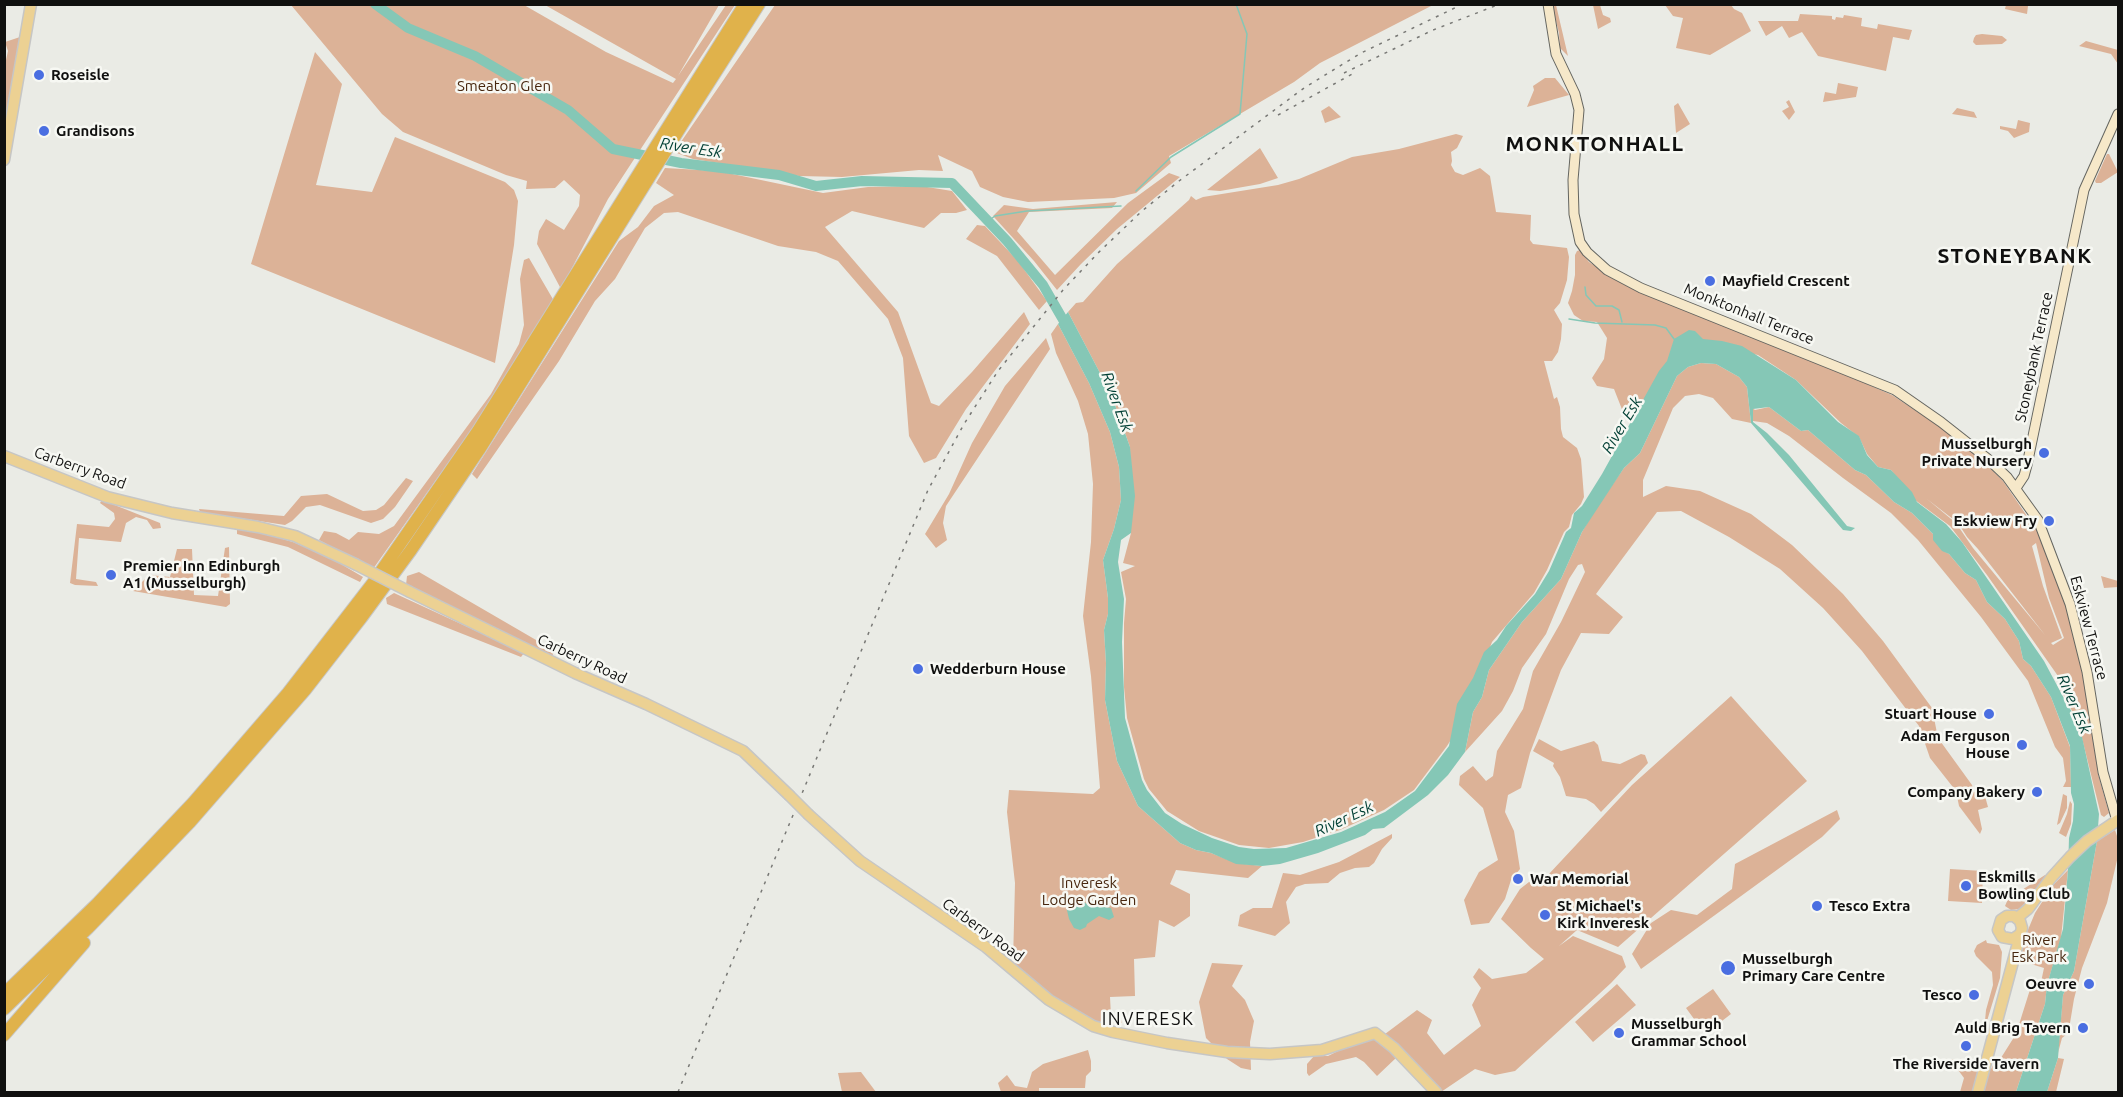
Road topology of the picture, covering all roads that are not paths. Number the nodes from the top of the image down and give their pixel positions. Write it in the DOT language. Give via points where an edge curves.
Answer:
graph roads {
  1 [pos="31,4"];
  2 [pos="745,4"];
  3 [pos="759,4"];
  4 [pos="1548,4"];
  5 [pos="2118,114"];
  6 [pos="679,118"];
  7 [pos="4,160"];
  8 [pos="629,200"];
  9 [pos="4,456"];
  10 [pos="2016,488"];
  11 [pos="2118,821"];
  12 [pos="130,886"];
  13 [pos="2017,918"];
  14 [pos="2019,935"];
  15 [pos="2005,939"];
  16 [pos="45,955"];
  17 [pos="2008,974"];
  18 [pos="4,986"];
  19 [pos="4,993"];
  20 [pos="4,1009"];
  21 [pos="4,1035"];
  22 [pos="1436,1092"];
  23 [pos="1978,1092"];
  1 -- 7 [label="main road"];
  2 -- 6 [label="highway"];
  3 -- 6 [label="highway"];
  4 -- 10 [label="main road, Monktonhall Terrace" via="1556,54 1579,110 1574,214 1580,242 1587,252 1614,274 1641,288 1895,390 1988,459"];
  5 -- 10 [label="main road, Stoneybank Terrace" via="2084,190 2027,465"];
  6 -- 8 [label="highway"];
  8 -- 12 [label="highway" via="479,450 386,584 259,744"];
  8 -- 16 [label="highway" via="451,472 333,637 193,803"];
  9 -- 22 [label="main road, Carberry Road, bridge" via="107,497 295,536 743,752 860,861 986,947 1037,991 1103,1030 1227,1052 1270,1054 1311,1052 1372,1032 1394,1048"];
  10 -- 11 [label="main road, Eskview Terrace" via="2042,528 2070,604 2088,672 2103,772"];
  11 -- 13 [label="main road" via="2082,845"];
  12 -- 20 [label="highway"];
  12 -- 21 [label="highway"];
  13 -- 14 [label="main road" via="2022,928"];
  13 -- 15 [label="main road" via="2007,916 1999,923 1998,930"];
  14 -- 15 [label="main road"];
  14 -- 17 [label="main road"];
  15 -- 17 [label="main road" via="2010,948"];
  16 -- 18 [label="highway"];
  16 -- 19 [label="highway"];
  17 -- 23 [label="main road"];
}
